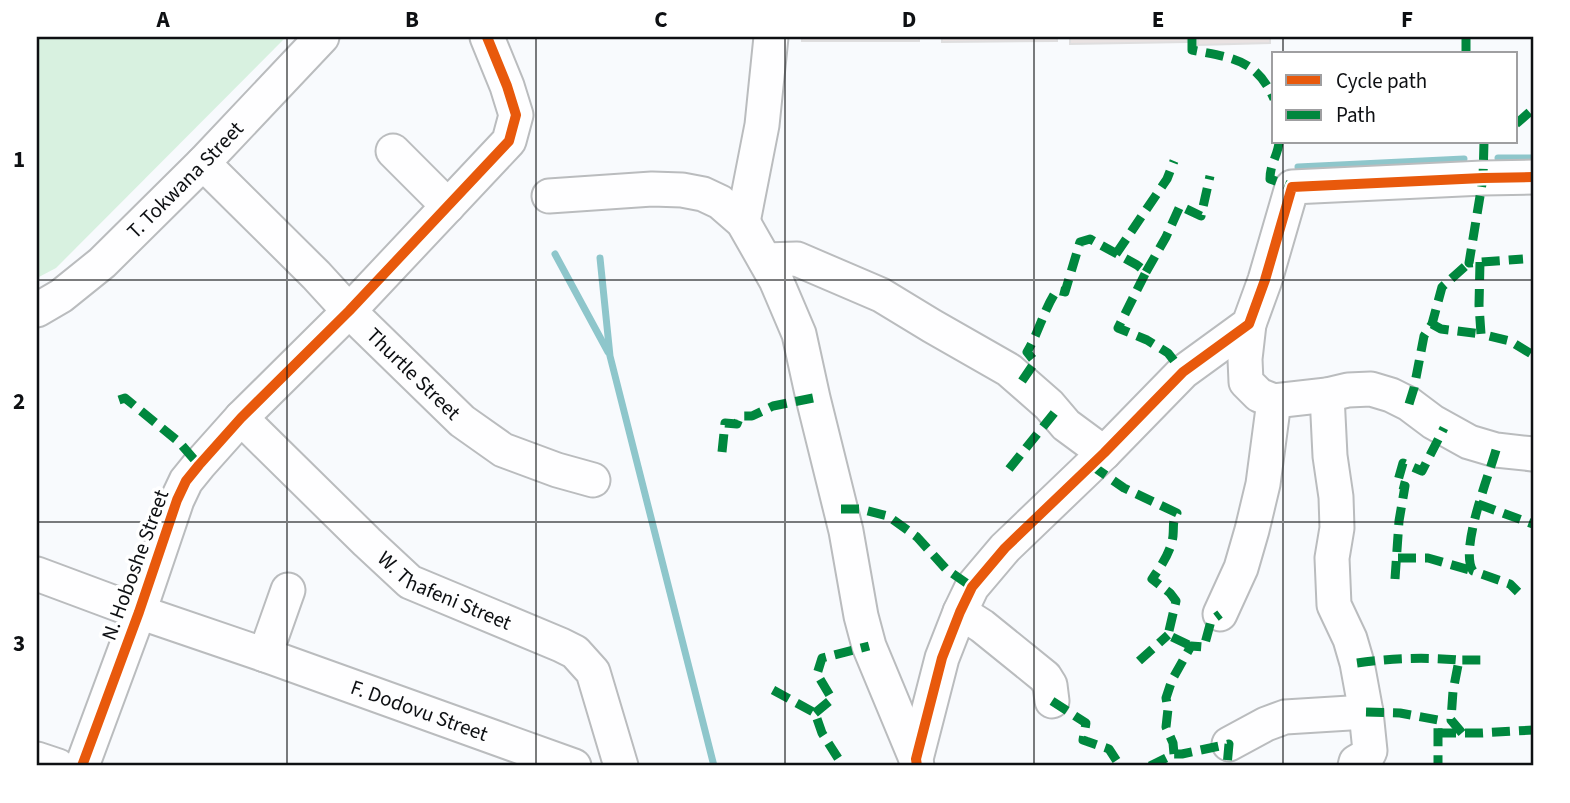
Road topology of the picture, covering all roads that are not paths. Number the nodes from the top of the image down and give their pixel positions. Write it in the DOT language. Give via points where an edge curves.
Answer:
graph roads {
  1 [pos="322,37"];
  2 [pos="487,37"];
  3 [pos="771,37"];
  4 [pos="393,151"];
  5 [pos="203,163"];
  6 [pos="1533,177"];
  7 [pos="549,196"];
  8 [pos="448,206"];
  9 [pos="743,222"];
  10 [pos="765,260"];
  11 [pos="37,310"];
  12 [pos="349,311"];
  13 [pos="1249,324"];
  14 [pos="1327,396"];
  15 [pos="1275,401"];
  16 [pos="241,418"];
  17 [pos="1104,453"];
  18 [pos="1533,454"];
  19 [pos="593,480"];
  20 [pos="37,574"];
  21 [pos="288,590"];
  22 [pos="139,612"];
  23 [pos="960,612"];
  24 [pos="1220,614"];
  25 [pos="265,655"];
  26 [pos="1052,701"];
  27 [pos="1366,712"];
  28 [pos="1229,744"];
  29 [pos="37,759"];
  30 [pos="917,763"];
  31 [pos="58,766"];
  32 [pos="82,766"];
  33 [pos="574,766"];
  34 [pos="621,766"];
  35 [pos="1355,766"];
  1 -- 5 [label="street, T. Tokwana Street"];
  2 -- 8 [label="street, N. Hoboshe Street" via="516,115 509,141"];
  3 -- 9 [label="street" via="762,125"];
  4 -- 8 [label="street"];
  5 -- 11 [label="street, T. Tokwana Street" via="102,263"];
  5 -- 12 [label="street, Thurtle Street"];
  6 -- 13 [label="street" via="1292,187"];
  7 -- 9 [label="street" via="682,190 720,202"];
  8 -- 12 [label="street, N. Hoboshe Street"];
  9 -- 10 [label="street"];
  10 -- 17 [label="street" via="797,259 881,295 1009,370 1066,425"];
  10 -- 30 [label="street" via="799,334 869,646"];
  12 -- 16 [label="street, N. Hoboshe Street"];
  12 -- 19 [label="street, Thurtle Street" via="484,438 503,450"];
  13 -- 15 [label="street" via="1246,382 1259,395"];
  13 -- 17 [label="street" via="1183,372"];
  14 -- 15 [label="street"];
  14 -- 18 [label="street" via="1371,389 1391,394 1469,442"];
  14 -- 27 [label="street" via="1336,497 1334,605 1350,639"];
  15 -- 24 [label="street" via="1252,530"];
  16 -- 22 [label="street, N. Hoboshe Street" via="186,481"];
  16 -- 34 [label="street, W. Thafeni Street" via="410,582 575,652 593,672"];
  17 -- 23 [label="street" via="1005,548 972,587"];
  20 -- 22 [label="street, F. Dodovu Street"];
  21 -- 25 [label="street"];
  22 -- 25 [label="street, F. Dodovu Street"];
  22 -- 32 [label="street, N. Hoboshe Street"];
  23 -- 26 [label="street" via="1045,677"];
  23 -- 30 [label="street" via="942,658"];
  25 -- 33 [label="street, F. Dodovu Street"];
  27 -- 28 [label="street" via="1285,717"];
  27 -- 35 [label="street" via="1370,751"];
  29 -- 31 [label="street"];
}
